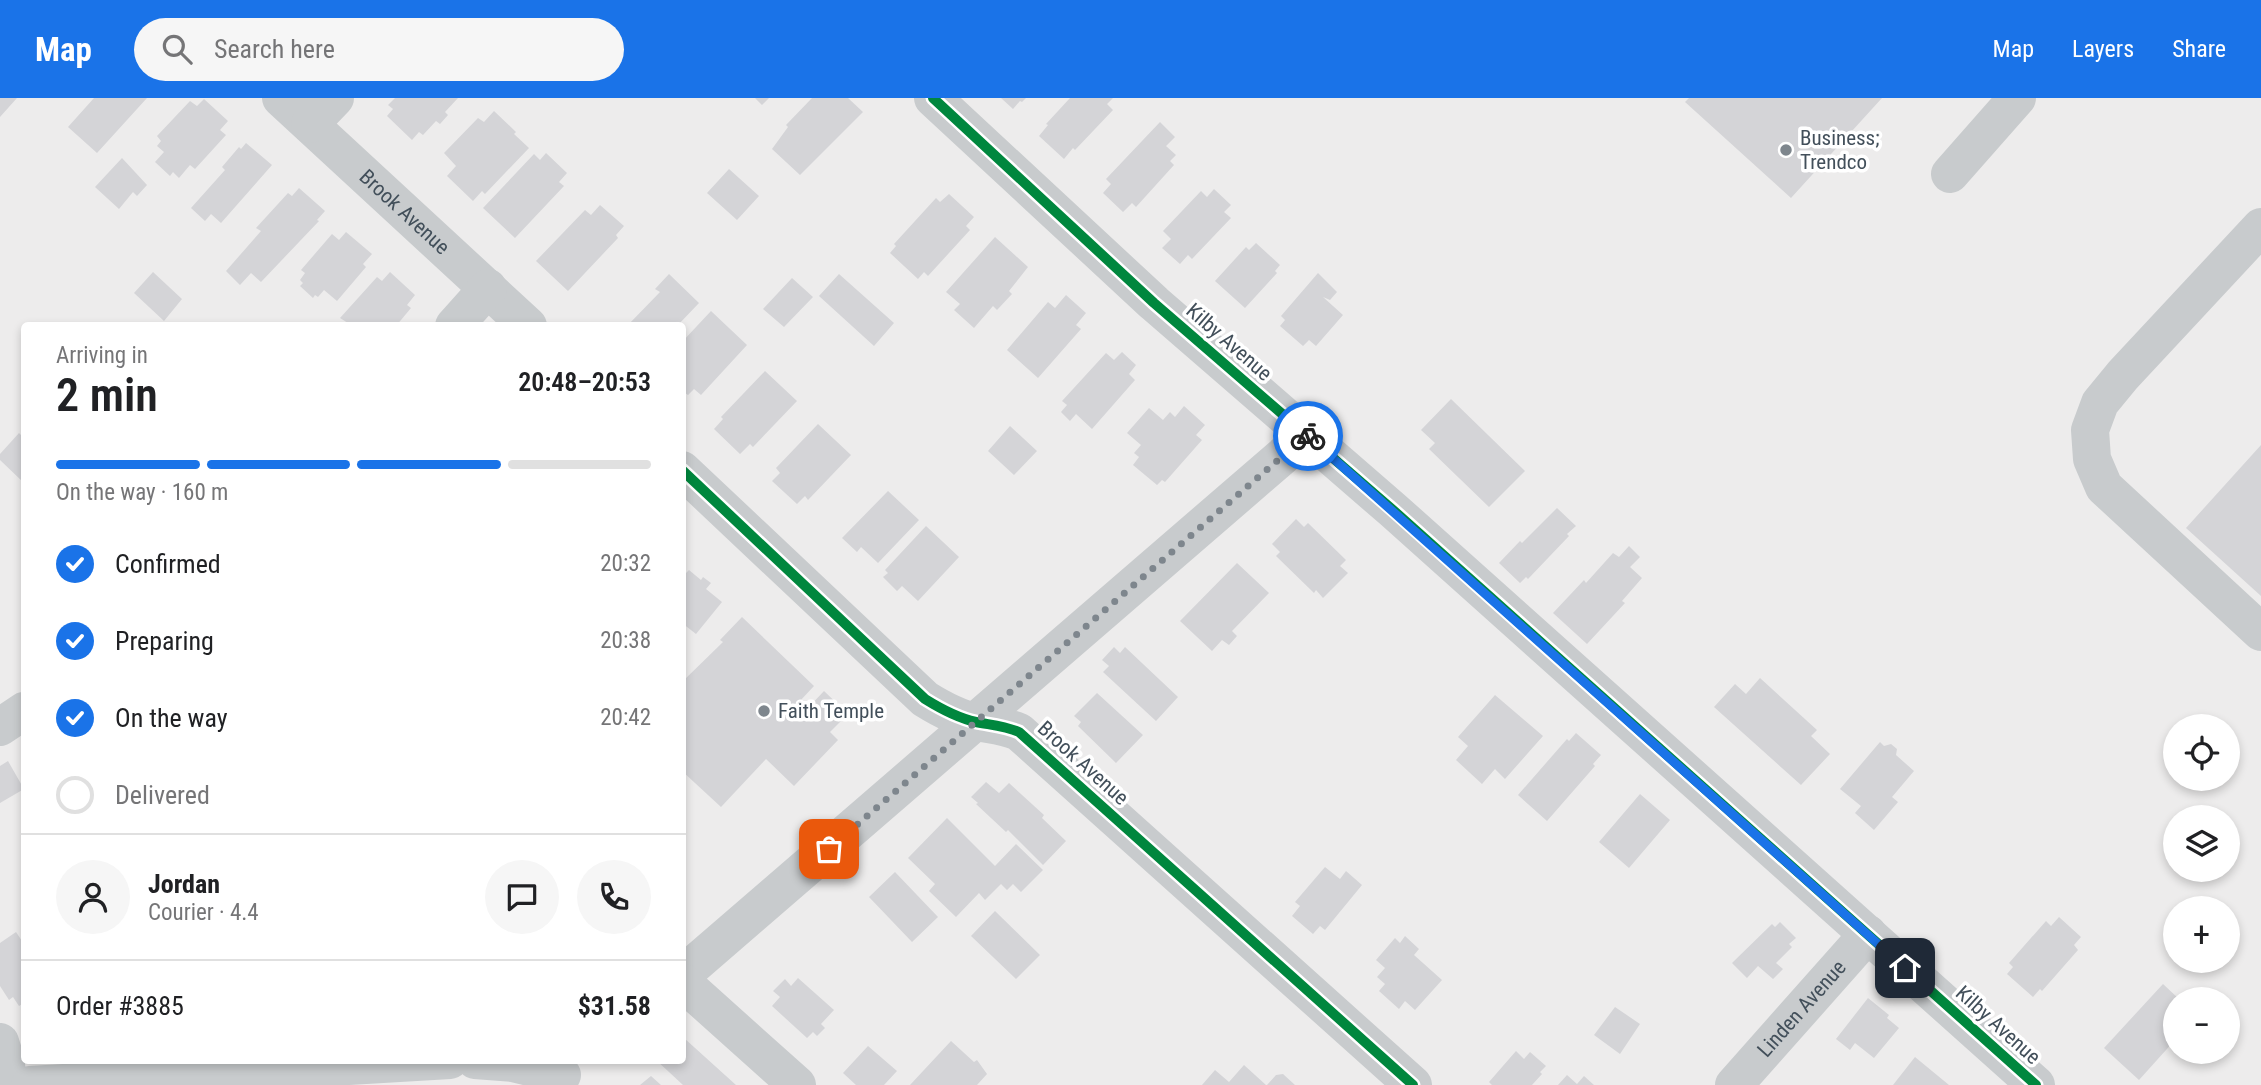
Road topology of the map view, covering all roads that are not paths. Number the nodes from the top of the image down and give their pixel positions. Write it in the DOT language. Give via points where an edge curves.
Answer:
graph roads {
  1 [pos="281,98"];
  2 [pos="933,98"];
  3 [pos="2017,98"];
  4 [pos="322,111"];
  5 [pos="1950,174"];
  6 [pos="2261,228"];
  7 [pos="488,288"];
  8 [pos="458,322"];
  9 [pos="524,322"];
  10 [pos="1307,435"];
  11 [pos="686,474"];
  12 [pos="2261,632"];
  13 [pos="21,713"];
  14 [pos="976,722"];
  15 [pos="0,727"];
  16 [pos="1868,934"];
  17 [pos="686,972"];
  18 [pos="686,986"];
  19 [pos="0,1042"];
  20 [pos="383,1064"];
  21 [pos="518,1064"];
  22 [pos="563,1073"];
  23 [pos="7,1085"];
  24 [pos="30,1085"];
  25 [pos="797,1085"];
  26 [pos="1413,1085"];
  27 [pos="1734,1085"];
  28 [pos="2036,1085"];
  1 -- 4 [label="street, Brook Avenue"];
  2 -- 10 [label="street, Kilby Avenue" via="1154,303"];
  3 -- 5 [label="street"];
  4 -- 7 [label="street, Brook Avenue"];
  6 -- 12 [label="street" via="2123,375 2100,403 2090,430 2092,460 2104,488"];
  7 -- 8 [label="street"];
  7 -- 9 [label="street, Brook Avenue"];
  10 -- 14 [label="street"];
  10 -- 16 [label="street, Kilby Avenue"];
  11 -- 14 [label="street, Brook Avenue" via="925,699"];
  13 -- 15 [label="street"];
  14 -- 17 [label="street"];
  14 -- 26 [label="street, Brook Avenue" via="1019,732"];
  16 -- 27 [label="street, Linden Avenue"];
  16 -- 28 [label="street, Kilby Avenue"];
  18 -- 25 [label="street"];
  19 -- 23 [label="street"];
  20 -- 24 [label="street"];
  21 -- 22 [label="street"];
}
